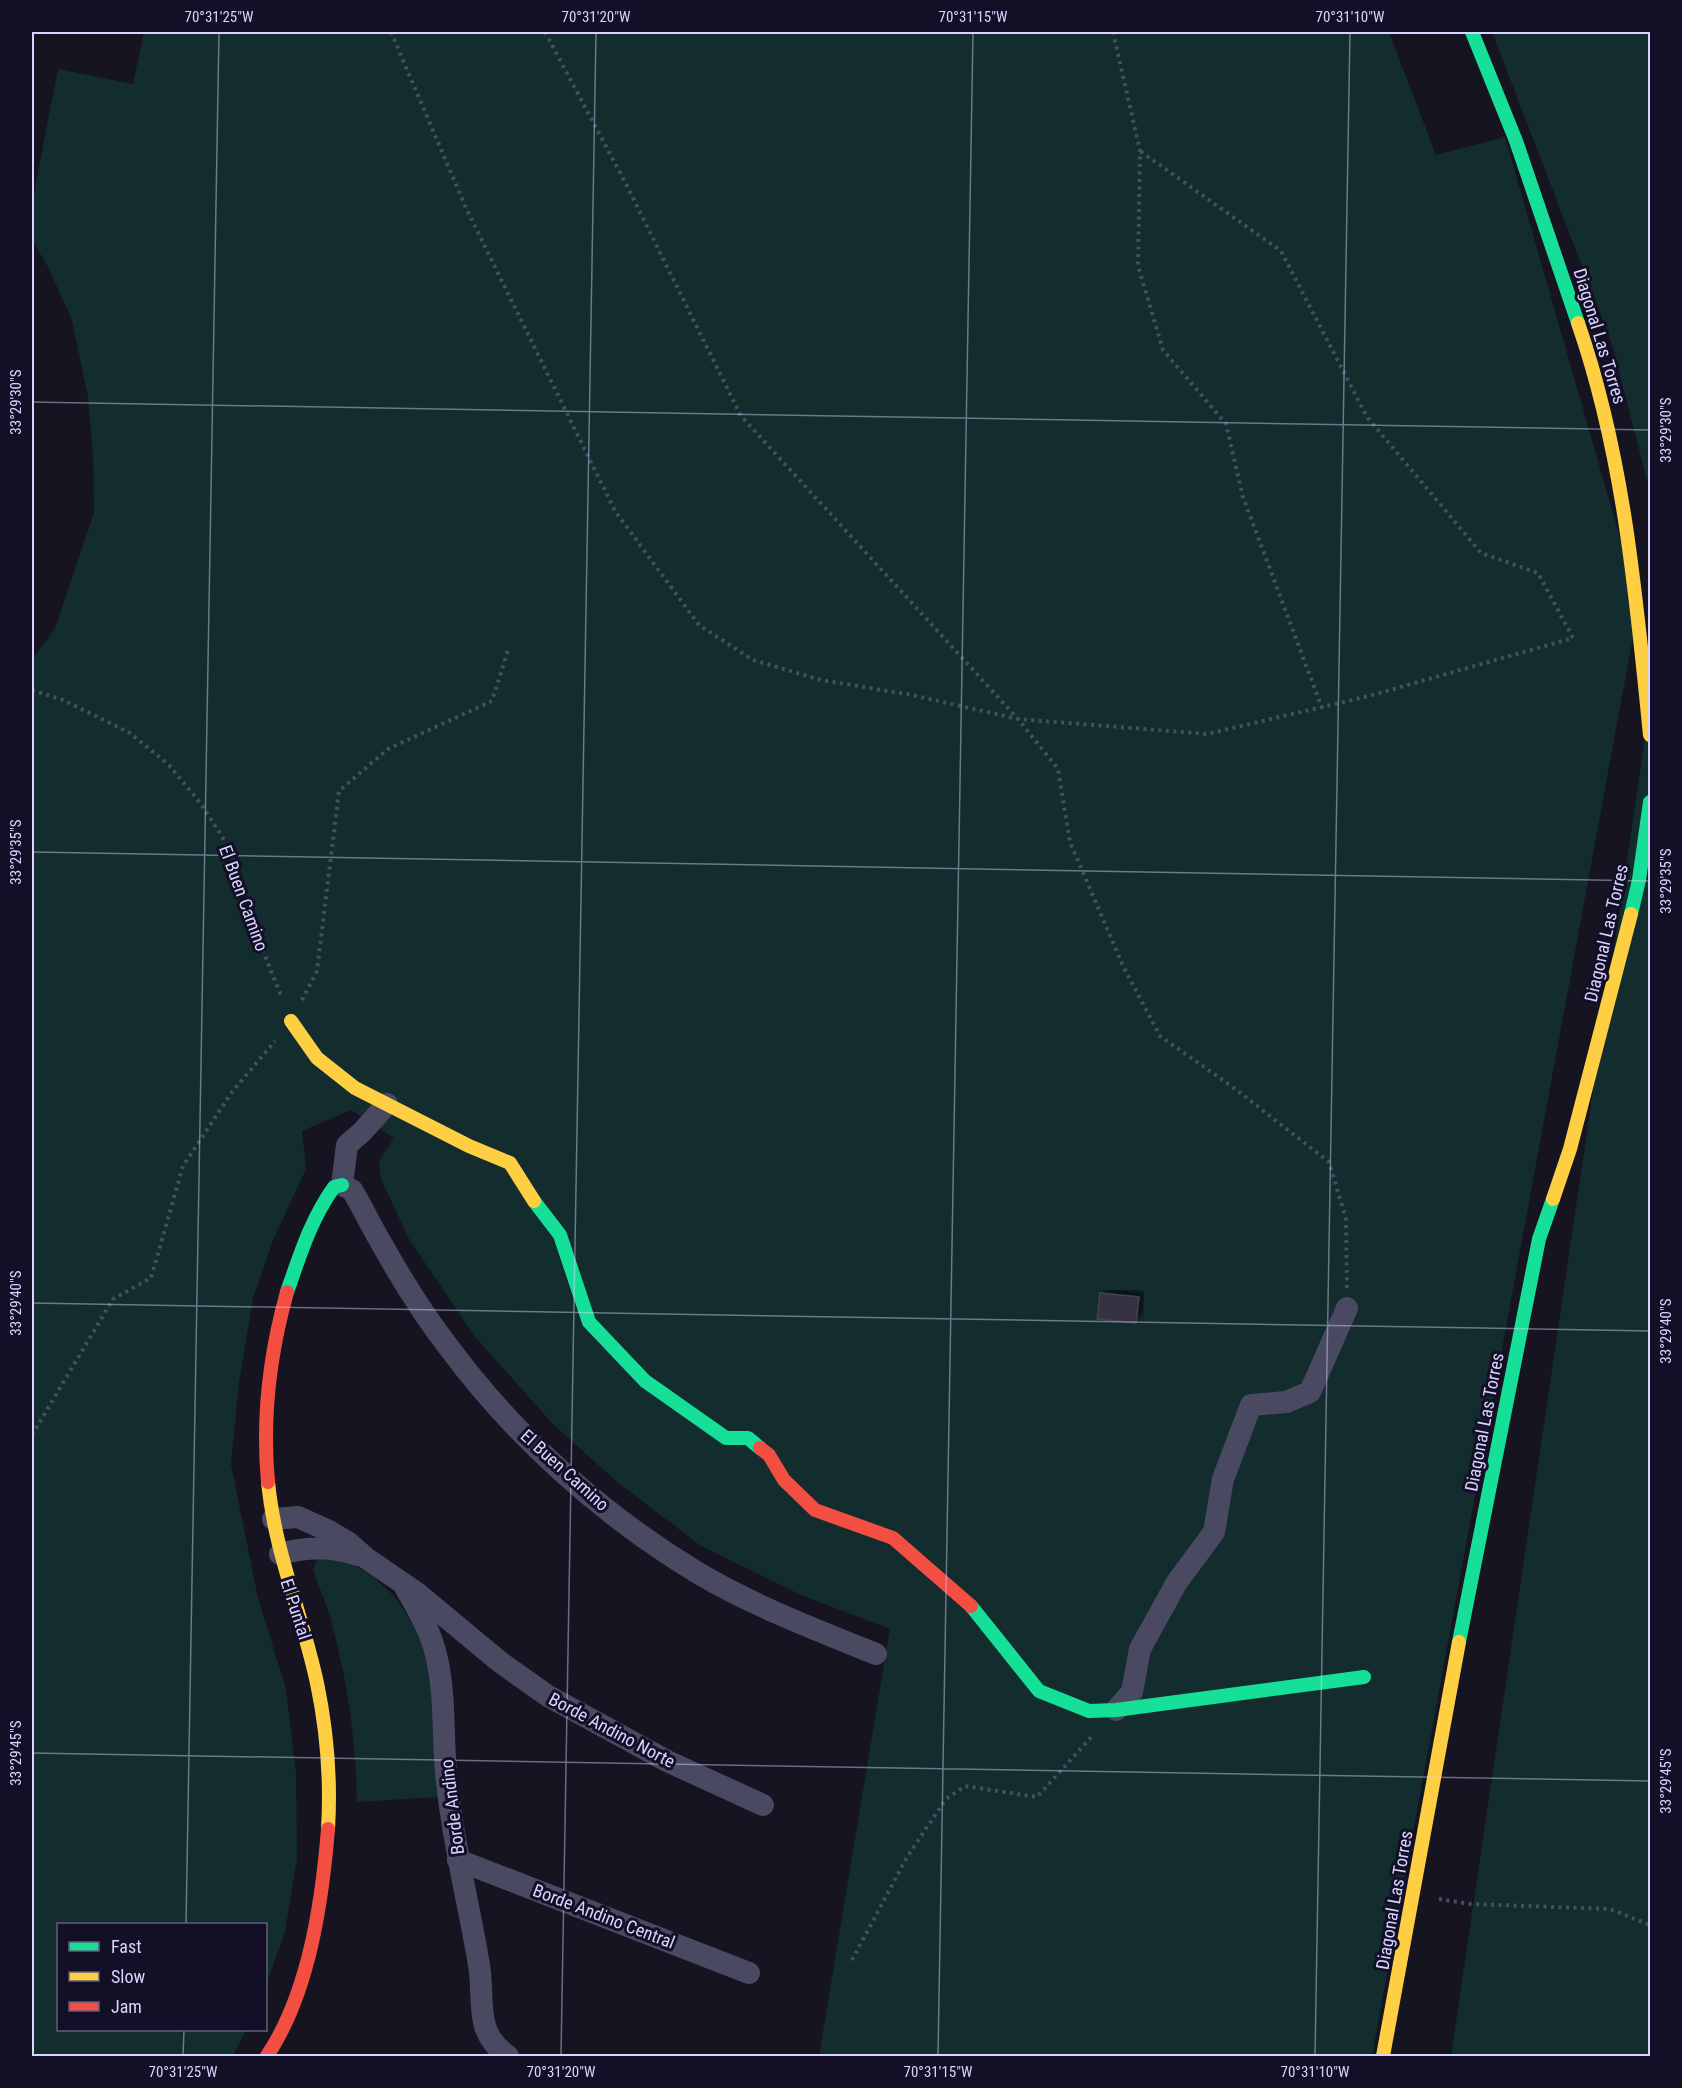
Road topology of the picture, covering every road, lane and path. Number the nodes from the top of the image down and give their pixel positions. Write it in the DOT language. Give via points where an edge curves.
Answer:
graph roads {
  1 [pos="390,32"];
  2 [pos="545,32"];
  3 [pos="1113,32"];
  4 [pos="1472,32"];
  5 [pos="1140,151"];
  6 [pos="32,690"];
  7 [pos="1322,708"];
  8 [pos="1018,719"];
  9 [pos="1650,735"];
  10 [pos="1650,802"];
  11 [pos="291,1022"];
  12 [pos="387,1104"];
  13 [pos="342,1185"];
  14 [pos="1347,1308"];
  15 [pos="273,1519"];
  16 [pos="280,1554"];
  17 [pos="366,1558"];
  18 [pos="400,1580"];
  19 [pos="471,1638"];
  20 [pos="876,1654"];
  21 [pos="437,1656"];
  22 [pos="1364,1677"];
  23 [pos="1116,1710"];
  24 [pos="763,1805"];
  25 [pos="458,1860"];
  26 [pos="1443,1900"];
  27 [pos="1650,1925"];
  28 [pos="852,1960"];
  29 [pos="749,1973"];
  30 [pos="273,2052"];
  31 [pos="508,2056"];
  32 [pos="1383,2056"];
  1 -- 8 [label="path" via="466,208 615,511 699,625 753,660 821,680"];
  2 -- 8 [label="path" via="625,182 741,416"];
  3 -- 5 [label="path"];
  4 -- 9 [label="street, Diagonal Las Torres" via="1516,141 1592,363 1608,425 1634,583"];
  5 -- 7 [label="path" via="1138,266 1163,350 1226,424 1243,497"];
  5 -- 7 [label="path" via="1281,251 1367,417 1481,553 1538,573 1573,638"];
  6 -- 11 [label="path, El Buen Camino" via="63,700 130,733 169,765 201,804 230,849 261,946"];
  7 -- 8 [label="path" via="1207,734"];
  8 -- 14 [label="path" via="1058,769 1070,842 1123,966 1160,1036 1329,1162 1346,1219"];
  10 -- 32 [label="street, Diagonal Las Torres" via="1639,880 1617,973 1570,1149 1539,1239 1466,1602"];
  11 -- 12 [label="street" via="317,1058 355,1088"];
  12 -- 13 [label="street" via="347,1145"];
  12 -- 23 [label="street" via="510,1163 560,1234 589,1322 645,1381 726,1438 748,1438 769,1455 784,1480 815,1510 893,1538 974,1609 1039,1691 1089,1711"];
  13 -- 15 [label="street, El Puntal" via="328,1195 310,1228 275,1336 266,1434"];
  13 -- 20 [label="street, El Buen Camino" via="352,1190 400,1275 462,1364 521,1431 570,1478 643,1536 700,1574 813,1629"];
  14 -- 23 [label="street" via="1310,1392 1286,1401 1251,1405 1223,1479 1214,1532 1178,1582 1140,1648 1132,1692"];
  15 -- 16 [label="street, El Puntal"];
  15 -- 17 [label="street" via="298,1518 312,1523 349,1543"];
  16 -- 17 [label="street" via="326,1548"];
  16 -- 30 [label="street, El Puntal" via="321,1704 328,1818 318,1916 301,1979"];
  17 -- 18 [label="street, Borde Andino Norte"];
  18 -- 19 [label="street, Borde Andino Norte"];
  18 -- 21 [label="street, Borde Andino" via="420,1613"];
  19 -- 21 [label="street" via="451,1640"];
  19 -- 24 [label="street, Borde Andino Norte" via="528,1683 567,1707 667,1761"];
  21 -- 25 [label="street, Borde Andino"];
  22 -- 23 [label="street"];
  23 -- 28 [label="path" via="1037,1797 964,1786 946,1799 907,1857"];
  25 -- 29 [label="street, Borde Andino Central"];
  25 -- 31 [label="street, Borde Andino" via="480,1967 483,2019 490,2040"];
  26 -- 27 [label="path" via="1610,1909"];
}
